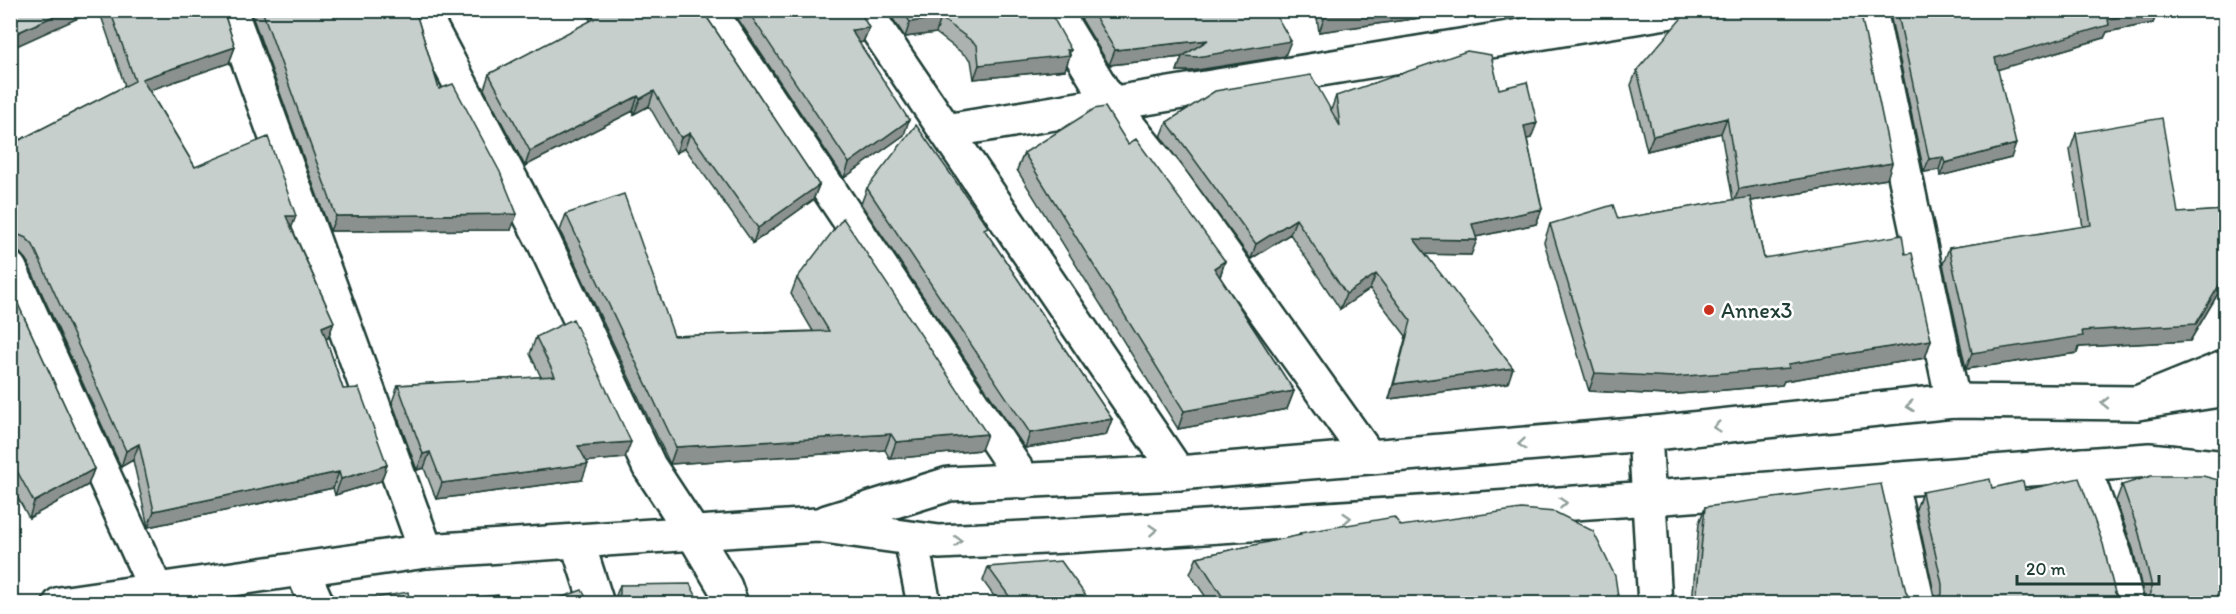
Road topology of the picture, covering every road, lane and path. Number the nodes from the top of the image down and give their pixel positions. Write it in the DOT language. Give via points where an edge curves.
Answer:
graph roads {
  1 [pos="230,10"];
  2 [pos="421,10"];
  3 [pos="709,10"];
  4 [pos="864,10"];
  5 [pos="1054,10"];
  6 [pos="1678,10"];
  7 [pos="1870,10"];
  8 [pos="1111,104"];
  9 [pos="946,131"];
  10 [pos="10,269"];
  11 [pos="2226,367"];
  12 [pos="2226,389"];
  13 [pos="1953,401"];
  14 [pos="2137,403"];
  15 [pos="1645,434"];
  16 [pos="1369,457"];
  17 [pos="2083,465"];
  18 [pos="2226,468"];
  19 [pos="1178,472"];
  20 [pos="1890,479"];
  21 [pos="1024,481"];
  22 [pos="1651,498"];
  23 [pos="817,525"];
  24 [pos="693,534"];
  25 [pos="911,538"];
  26 [pos="577,541"];
  27 [pos="426,551"];
  28 [pos="302,570"];
  29 [pos="157,592"];
  30 [pos="60,603"];
  31 [pos="317,603"];
  32 [pos="597,603"];
  33 [pos="731,603"];
  34 [pos="924,603"];
  35 [pos="1655,603"];
  36 [pos="1918,603"];
  37 [pos="2127,603"];
  1 -- 27 [label="street"];
  2 -- 24 [label="street" via="544,242 649,466"];
  3 -- 21 [label="street"];
  4 -- 9 [label="street"];
  5 -- 8 [label="street"];
  6 -- 8 [label="street"];
  7 -- 13 [label="street"];
  8 -- 9 [label="street"];
  8 -- 16 [label="street" via="1170,178"];
  9 -- 19 [label="street"];
  10 -- 29 [label="street"];
  11 -- 14 [label="street"];
  12 -- 14 [label="street"];
  14 -- 13 [label="street, one-way"];
  13 -- 15 [label="street, one-way"];
  15 -- 16 [label="street, one-way"];
  15 -- 22 [label="street"];
  16 -- 19 [label="street"];
  17 -- 18 [label="street" via="2149,460"];
  17 -- 20 [label="street"];
  17 -- 37 [label="street" via="2115,555"];
  19 -- 21 [label="street"];
  20 -- 22 [label="street"];
  20 -- 36 [label="street"];
  21 -- 23 [label="street" via="949,484"];
  25 -- 22 [label="street, one-way" via="939,542 1065,536"];
  22 -- 35 [label="street"];
  23 -- 24 [label="street"];
  23 -- 25 [label="street"];
  24 -- 26 [label="street"];
  24 -- 33 [label="street"];
  25 -- 34 [label="street"];
  26 -- 27 [label="street"];
  26 -- 32 [label="street"];
  27 -- 28 [label="street"];
  28 -- 29 [label="street"];
  28 -- 31 [label="street"];
  29 -- 30 [label="street"];
}
